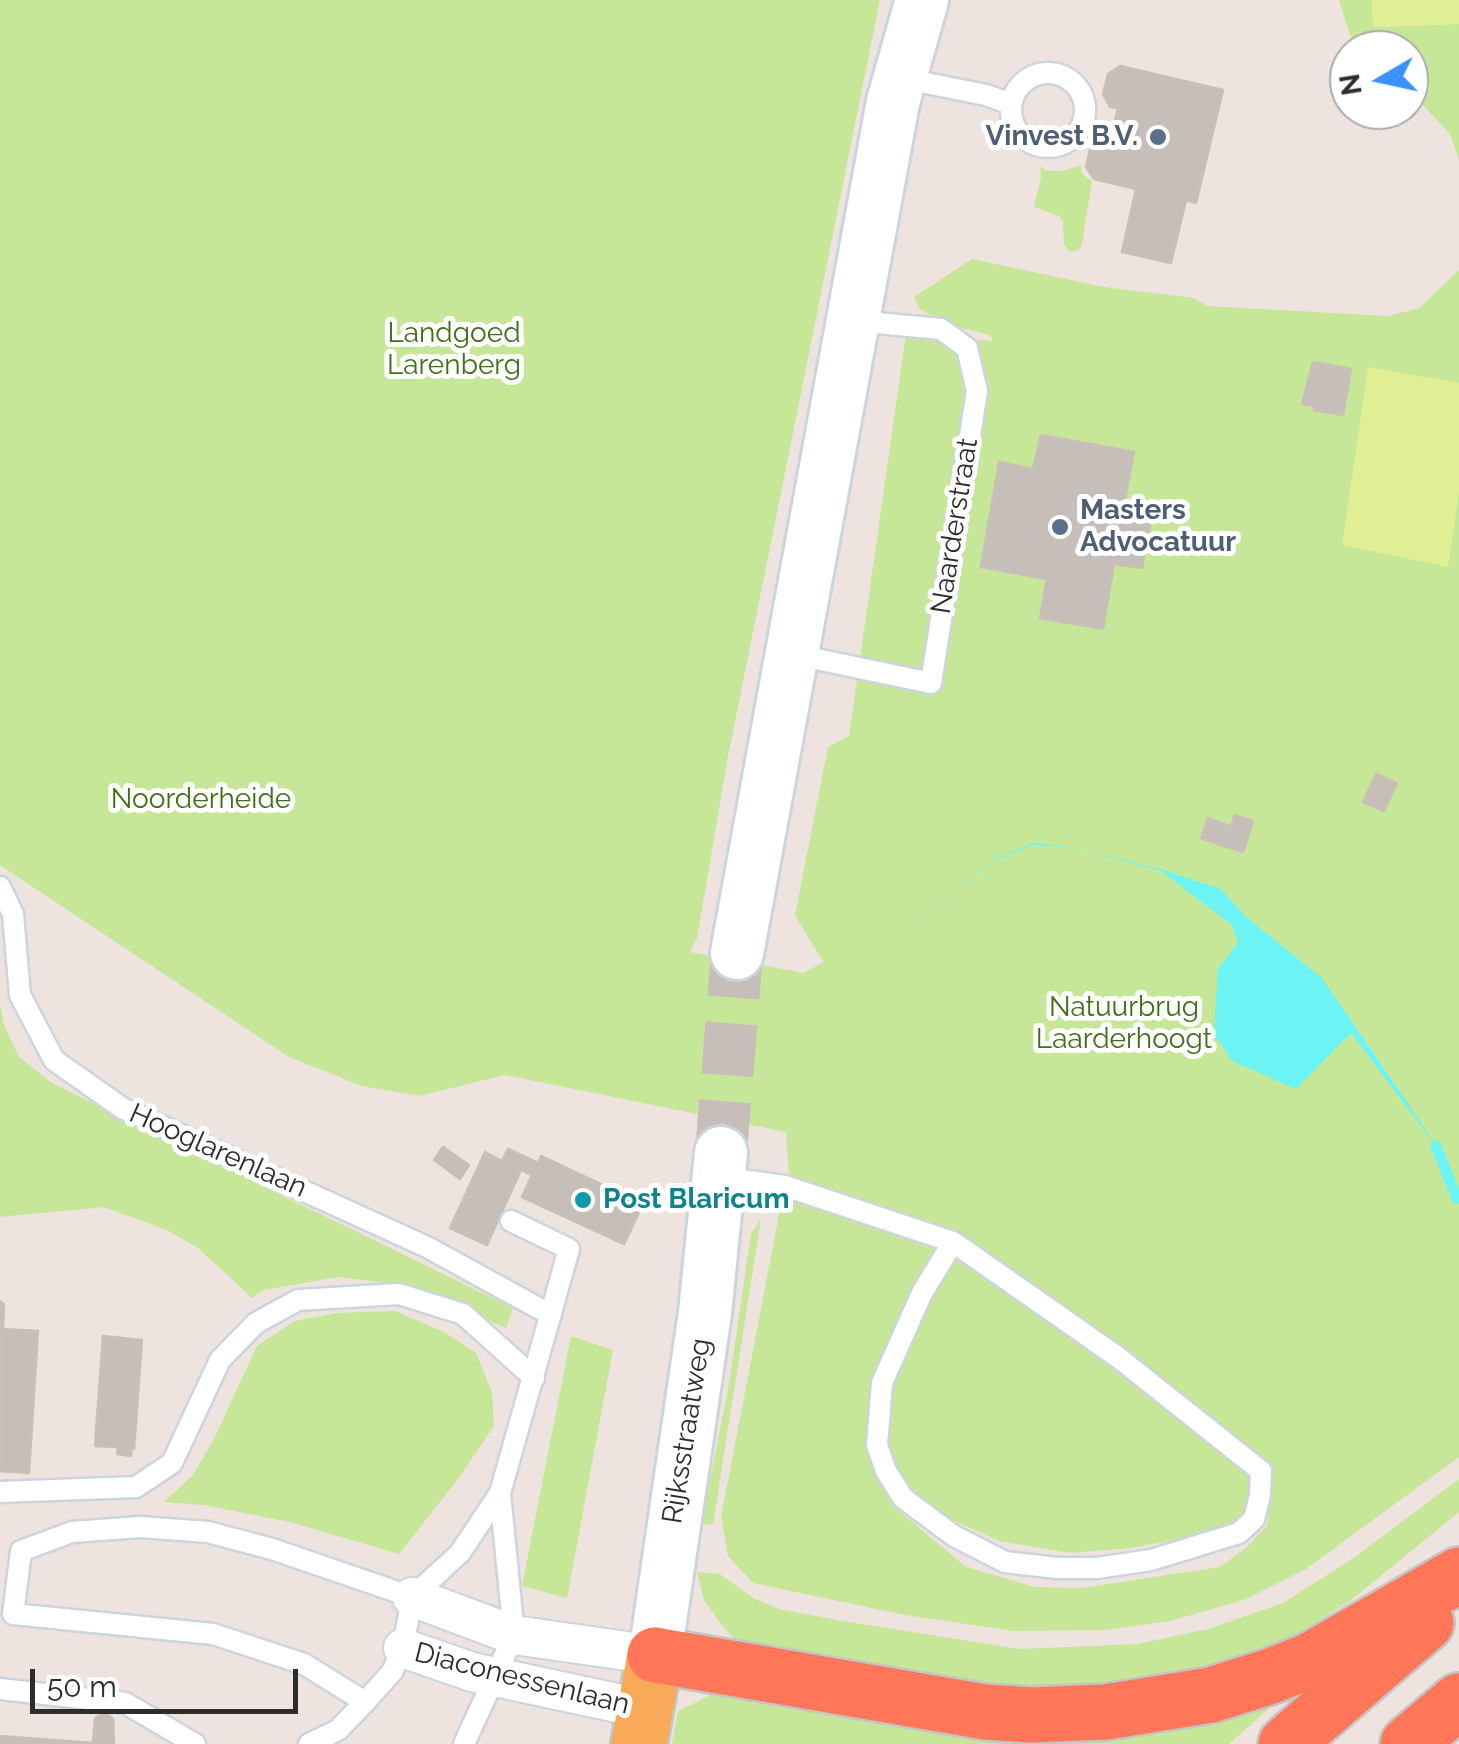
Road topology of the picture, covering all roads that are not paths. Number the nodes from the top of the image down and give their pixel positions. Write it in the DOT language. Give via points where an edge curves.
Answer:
graph roads {
  1 [pos="922,0"];
  2 [pos="900,78"];
  3 [pos="1011,104"];
  4 [pos="853,320"];
  5 [pos="792,654"];
  6 [pos="0,887"];
  7 [pos="740,938"];
  8 [pos="720,1165"];
  9 [pos="511,1221"];
  10 [pos="954,1242"];
  11 [pos="552,1315"];
  12 [pos="534,1378"];
  13 [pos="0,1492"];
  14 [pos="500,1493"];
  15 [pos="1459,1576"];
  16 [pos="1459,1596"];
  17 [pos="412,1597"];
  18 [pos="514,1635"];
  19 [pos="404,1648"];
  20 [pos="656,1655"];
  21 [pos="496,1678"];
  22 [pos="0,1689"];
  23 [pos="1459,1701"];
  24 [pos="365,1702"];
  25 [pos="633,1732"];
  26 [pos="196,1744"];
  27 [pos="310,1744"];
  28 [pos="464,1744"];
  29 [pos="1286,1744"];
  30 [pos="1408,1744"];
  1 -- 2 [label="street"];
  2 -- 3 [label="lane"];
  2 -- 4 [label="street"];
  4 -- 5 [label="street"];
  4 -- 5 [label="lane, Naarderstraat" via="940,329 967,348 977,391 931,683"];
  5 -- 7 [label="street"];
  6 -- 11 [label="lane, Hooglarenlaan" via="13,914 20,995 54,1060 122,1108 427,1247"];
  8 -- 10 [label="lane"];
  8 -- 20 [label="street, Rijksstraatweg"];
  9 -- 11 [label="lane, Diaconessenlaan" via="569,1249"];
  10 -- 10 [label="lane" via="1119,1358 1261,1471 1254,1519 1240,1533 1151,1560 1057,1568 1005,1562 902,1498 877,1445 882,1383 922,1293"];
  11 -- 12 [label="lane, Diaconessenlaan"];
  12 -- 13 [label="lane" via="463,1314 400,1294 298,1300 256,1323 220,1360 172,1463 136,1487"];
  12 -- 14 [label="lane, Diaconessenlaan"];
  14 -- 17 [label="lane, Diaconessenlaan" via="460,1553"];
  14 -- 18 [label="lane"];
  15 -- 20 [label="highway" via="1271,1676 1211,1695 1106,1712 985,1712"];
  16 -- 29 [label="highway"];
  17 -- 18 [label="street, Diaconessenlaan"];
  17 -- 19 [label="lane"];
  17 -- 24 [label="lane, Diaconessenlaan" via="208,1532 72,1532 21,1551 13,1614 213,1634 304,1664"];
  18 -- 20 [label="street, Diaconessenlaan"];
  18 -- 21 [label="lane"];
  19 -- 21 [label="street, Diaconessenlaan"];
  19 -- 24 [label="lane, Diaconessenlaan"];
  20 -- 25 [label="main road, Rijksstraatweg"];
  21 -- 25 [label="street, Diaconessenlaan"];
  21 -- 28 [label="lane"];
  22 -- 26 [label="lane" via="125,1703"];
  23 -- 30 [label="highway"];
  24 -- 27 [label="lane, Diaconessenlaan" via="338,1730"];
}
